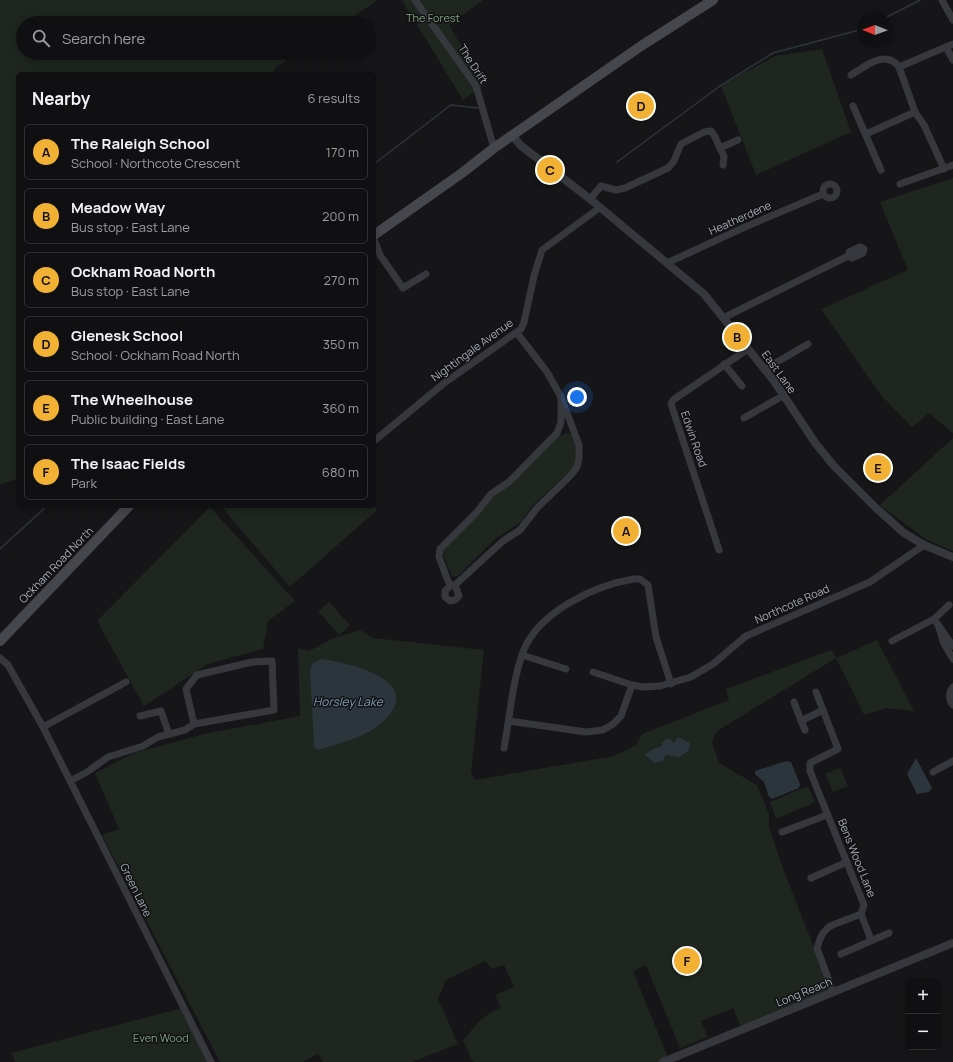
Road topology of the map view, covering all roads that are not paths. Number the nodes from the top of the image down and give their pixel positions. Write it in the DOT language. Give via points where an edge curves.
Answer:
graph roads {
  1 [pos="415,0"];
  2 [pos="713,0"];
  3 [pos="942,0"];
  4 [pos="953,20"];
  5 [pos="950,46"];
  6 [pos="953,60"];
  7 [pos="899,67"];
  8 [pos="851,75"];
  9 [pos="853,106"];
  10 [pos="915,112"];
  11 [pos="866,134"];
  12 [pos="513,136"];
  13 [pos="738,140"];
  14 [pos="494,148"];
  15 [pos="720,148"];
  16 [pos="723,165"];
  17 [pos="953,165"];
  18 [pos="944,168"];
  19 [pos="882,170"];
  20 [pos="900,184"];
  21 [pos="823,194"];
  22 [pos="590,199"];
  23 [pos="599,208"];
  24 [pos="376,234"];
  25 [pos="376,244"];
  26 [pos="848,256"];
  27 [pos="667,263"];
  28 [pos="426,274"];
  29 [pos="723,318"];
  30 [pos="517,333"];
  31 [pos="808,344"];
  32 [pos="748,349"];
  33 [pos="724,364"];
  34 [pos="765,369"];
  35 [pos="742,386"];
  36 [pos="784,396"];
  37 [pos="561,397"];
  38 [pos="744,418"];
  39 [pos="557,433"];
  40 [pos="574,433"];
  41 [pos="376,439"];
  42 [pos="126,508"];
  43 [pos="924,545"];
  44 [pos="719,550"];
  45 [pos="953,557"];
  46 [pos="949,605"];
  47 [pos="936,622"];
  48 [pos="0,641"];
  49 [pos="892,641"];
  50 [pos="953,646"];
  51 [pos="522,655"];
  52 [pos="0,658"];
  53 [pos="953,659"];
  54 [pos="566,669"];
  55 [pos="593,672"];
  56 [pos="126,682"];
  57 [pos="671,684"];
  58 [pos="632,685"];
  59 [pos="953,687"];
  60 [pos="816,692"];
  61 [pos="794,702"];
  62 [pos="952,704"];
  63 [pos="823,710"];
  64 [pos="140,716"];
  65 [pos="509,721"];
  66 [pos="801,721"];
  67 [pos="194,724"];
  68 [pos="43,727"];
  69 [pos="805,730"];
  70 [pos="169,734"];
  71 [pos="504,748"];
  72 [pos="953,762"];
  73 [pos="933,772"];
  74 [pos="70,781"];
  75 [pos="827,815"];
  76 [pos="782,832"];
  77 [pos="847,862"];
  78 [pos="811,878"];
  79 [pos="861,914"];
  80 [pos="889,933"];
  81 [pos="871,940"];
  82 [pos="953,943"];
  83 [pos="841,954"];
  84 [pos="833,992"];
  85 [pos="211,1062"];
  86 [pos="663,1062"];
  1 -- 14 [label="street, The Drift" via="476,86"];
  2 -- 12 [label="main road" via="641,46"];
  3 -- 4 [label="street"];
  5 -- 6 [label="street"];
  5 -- 7 [label="street"];
  7 -- 8 [label="street" via="896,62 888,59 877,59"];
  7 -- 10 [label="street"];
  9 -- 11 [label="street"];
  10 -- 11 [label="street"];
  10 -- 18 [label="street" via="924,125"];
  11 -- 19 [label="street"];
  12 -- 14 [label="main road"];
  12 -- 22 [label="street, East Lane" via="520,145"];
  13 -- 15 [label="street"];
  14 -- 24 [label="main road"];
  15 -- 16 [label="street" via="724,156"];
  15 -- 22 [label="street" via="713,133 704,132 681,144 668,168 625,188 616,190 601,186"];
  17 -- 18 [label="street"];
  18 -- 20 [label="street"];
  21 -- 27 [label="street, Heatherdene"];
  22 -- 23 [label="street, East Lane"];
  23 -- 27 [label="street, East Lane"];
  23 -- 30 [label="street, Nightingale Avenue" via="542,250 524,322"];
  25 -- 28 [label="street" via="380,255 403,288"];
  26 -- 29 [label="street"];
  27 -- 29 [label="street, East Lane" via="704,294"];
  29 -- 32 [label="street, East Lane"];
  30 -- 37 [label="street" via="548,372"];
  30 -- 41 [label="street, Nightingale Avenue" via="458,373"];
  31 -- 34 [label="street"];
  32 -- 33 [label="street, Edwin Road"];
  32 -- 34 [label="street, East Lane"];
  33 -- 35 [label="street"];
  33 -- 44 [label="street, Edwin Road" via="671,404"];
  34 -- 36 [label="street, East Lane"];
  36 -- 38 [label="street"];
  36 -- 43 [label="street, East Lane" via="834,466 886,518"];
  37 -- 39 [label="street" via="561,422"];
  37 -- 40 [label="street"];
  39 -- 40 [label="street" via="561,428 567,427"];
  39 -- 40 [label="street" via="509,482 491,494 440,549 439,557 448,581 453,585 503,541 520,530 537,508 572,473 579,463 580,454"];
  42 -- 48 [label="main road, Ockham Road North"];
  43 -- 45 [label="street, East Lane"];
  43 -- 57 [label="street, Northcote Road" via="870,582 746,636 713,664 691,677"];
  46 -- 47 [label="street"];
  47 -- 49 [label="street"];
  47 -- 50 [label="street"];
  47 -- 53 [label="street"];
  51 -- 54 [label="street"];
  51 -- 57 [label="street" via="540,627 567,604 598,588 638,579 649,588 656,637"];
  51 -- 65 [label="street"];
  52 -- 68 [label="street, Green Lane" via="8,665"];
  55 -- 58 [label="street, Northcote Road"];
  56 -- 68 [label="street"];
  57 -- 58 [label="street, Northcote Road" via="653,687"];
  58 -- 65 [label="street" via="621,716 603,730 586,732"];
  59 -- 62 [label="street" via="950,690"];
  60 -- 63 [label="street"];
  61 -- 66 [label="street"];
  63 -- 66 [label="street"];
  63 -- 75 [label="street, Bens Wood Lane" via="838,749 810,763 809,768"];
  64 -- 70 [label="street" via="161,711"];
  65 -- 71 [label="street"];
  66 -- 69 [label="street"];
  67 -- 67 [label="street" via="274,710 272,661 252,662 197,675 186,689"];
  67 -- 70 [label="street" via="185,730"];
  68 -- 74 [label="street, Green Lane"];
  70 -- 74 [label="street" via="143,746 108,757 88,772"];
  72 -- 73 [label="street"];
  74 -- 85 [label="street, Green Lane"];
  75 -- 76 [label="street"];
  75 -- 77 [label="street, Bens Wood Lane"];
  77 -- 78 [label="street"];
  77 -- 79 [label="street, Bens Wood Lane" via="864,905"];
  79 -- 81 [label="street"];
  79 -- 84 [label="street, Bens Wood Lane" via="830,926 820,940 818,948"];
  80 -- 81 [label="street"];
  81 -- 83 [label="street"];
  82 -- 84 [label="street, Long Reach"];
  84 -- 86 [label="street, Long Reach"];
}
